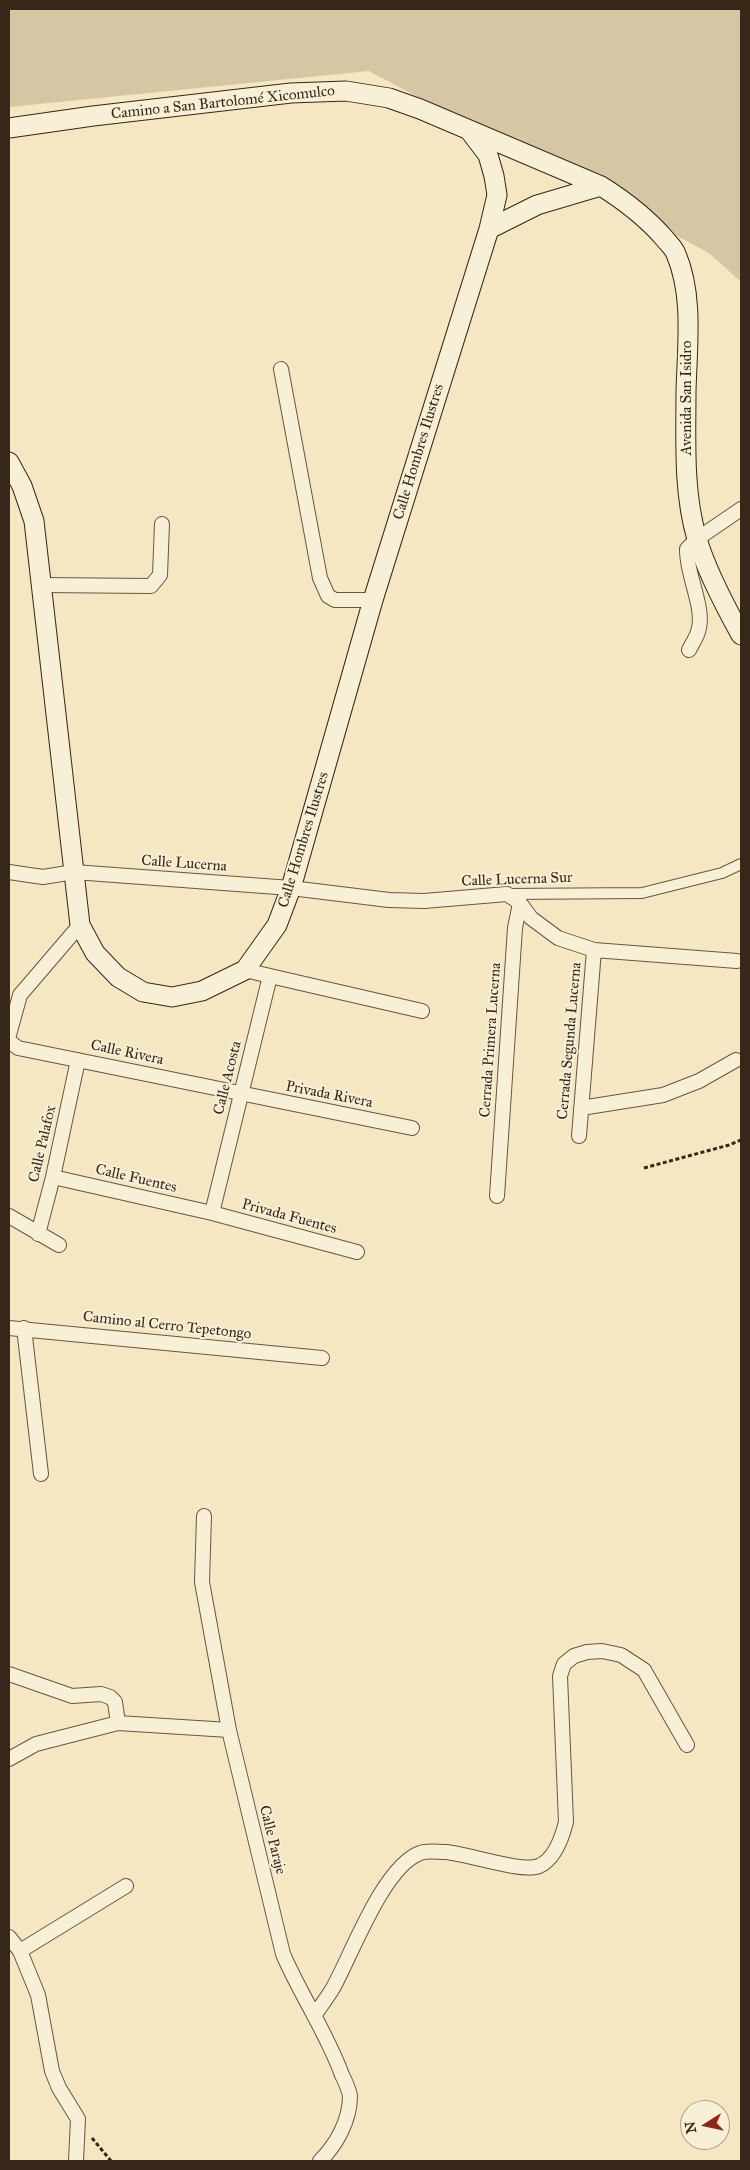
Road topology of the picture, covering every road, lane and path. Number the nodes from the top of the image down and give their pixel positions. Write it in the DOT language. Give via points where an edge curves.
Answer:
graph roads {
  1 [pos="9,128"];
  2 [pos="469,130"];
  3 [pos="601,186"];
  4 [pos="489,229"];
  5 [pos="281,369"];
  6 [pos="9,462"];
  7 [pos="741,509"];
  8 [pos="162,524"];
  9 [pos="697,539"];
  10 [pos="42,585"];
  11 [pos="373,600"];
  12 [pos="741,635"];
  13 [pos="689,650"];
  14 [pos="741,864"];
  15 [pos="9,872"];
  16 [pos="74,872"];
  17 [pos="291,888"];
  18 [pos="507,894"];
  19 [pos="520,903"];
  20 [pos="80,926"];
  21 [pos="594,950"];
  22 [pos="737,961"];
  23 [pos="246,970"];
  24 [pos="270,976"];
  25 [pos="422,1011"];
  26 [pos="9,1036"];
  27 [pos="9,1041"];
  28 [pos="78,1060"];
  29 [pos="736,1060"];
  30 [pos="240,1094"];
  31 [pos="580,1108"];
  32 [pos="412,1128"];
  33 [pos="579,1136"];
  34 [pos="741,1140"];
  35 [pos="644,1168"];
  36 [pos="53,1177"];
  37 [pos="497,1196"];
  38 [pos="212,1213"];
  39 [pos="9,1216"];
  40 [pos="38,1234"];
  41 [pos="59,1245"];
  42 [pos="358,1252"];
  43 [pos="9,1328"];
  44 [pos="24,1328"];
  45 [pos="322,1358"];
  46 [pos="41,1474"];
  47 [pos="204,1516"];
  48 [pos="9,1674"];
  49 [pos="118,1723"];
  50 [pos="229,1730"];
  51 [pos="686,1744"];
  52 [pos="9,1759"];
  53 [pos="126,1886"];
  54 [pos="9,1937"];
  55 [pos="20,1952"];
  56 [pos="314,2016"];
  57 [pos="76,2161"];
  58 [pos="320,2161"];
  1 -- 2 [label="main road, Camino a San Bartolomé Xicomulco" via="291,93 346,91 389,98"];
  2 -- 3 [label="main road, Camino a San Bartolomé Xicomulco"];
  2 -- 4 [label="main road, Calle Hombres Ilustres" via="488,155 494,176 497,194"];
  3 -- 4 [label="main road" via="537,205"];
  3 -- 9 [label="main road, Avenida San Isidro" via="648,220 676,252 685,289 687,456 689,495"];
  4 -- 11 [label="main road, Calle Hombres Ilustres"];
  5 -- 11 [label="street" via="320,578 328,596 334,600"];
  6 -- 10 [label="main road, Calle Hombres Ilustres" via="22,486 34,521"];
  7 -- 9 [label="street"];
  8 -- 10 [label="street" via="160,575 151,586"];
  9 -- 12 [label="main road, Avenida San Isidro"];
  9 -- 13 [label="street" via="687,549 686,562 699,607 699,630"];
  10 -- 16 [label="main road, Calle Hombres Ilustres"];
  11 -- 17 [label="main road, Calle Hombres Ilustres"];
  14 -- 18 [label="street, Calle Lucerna Sur" via="722,873 642,893"];
  15 -- 16 [label="street" via="43,877"];
  16 -- 17 [label="street, Calle Lucerna"];
  16 -- 20 [label="main road, Calle Hombres Ilustres"];
  17 -- 18 [label="street, Calle Lucerna Sur" via="398,901"];
  17 -- 23 [label="main road, Calle Hombres Ilustres" via="277,925"];
  18 -- 19 [label="street"];
  19 -- 21 [label="street" via="531,918 558,938"];
  19 -- 37 [label="street, Cerrada Primera Lucerna" via="515,928"];
  20 -- 23 [label="main road, Calle Hombres Ilustres" via="95,953 118,977 143,992 172,997 195,993"];
  20 -- 26 [label="street" via="20,995"];
  21 -- 22 [label="street"];
  21 -- 31 [label="street, Cerrada Segunda Lucerna"];
  23 -- 24 [label="street"];
  24 -- 25 [label="street"];
  24 -- 30 [label="street, Calle Acosta"];
  27 -- 28 [label="street, Calle Rivera" via="18,1048"];
  28 -- 30 [label="street, Calle Rivera"];
  28 -- 36 [label="street, Calle Palafox"];
  29 -- 31 [label="street" via="699,1081 663,1095"];
  30 -- 32 [label="street, Privada Rivera"];
  30 -- 38 [label="street, Calle Acosta"];
  31 -- 33 [label="street, Cerrada Segunda Lucerna"];
  34 -- 35 [label="path"];
  36 -- 38 [label="street, Calle Fuentes"];
  36 -- 40 [label="street, Calle Palafox"];
  38 -- 42 [label="street, Privada Fuentes"];
  39 -- 40 [label="street"];
  40 -- 41 [label="street"];
  43 -- 44 [label="street, Camino al Cerro Tepetongo"];
  44 -- 45 [label="street, Camino al Cerro Tepetongo"];
  44 -- 46 [label="street"];
  47 -- 50 [label="street, Calle Paraje" via="202,1582"];
  48 -- 49 [label="street" via="72,1696 101,1694 110,1697"];
  49 -- 50 [label="street"];
  49 -- 52 [label="street" via="36,1744"];
  50 -- 56 [label="street, Calle Paraje" via="283,1954"];
  51 -- 56 [label="street" via="644,1670 630,1659 602,1651 574,1656 564,1664 560,1676 566,1822 552,1855 539,1866 524,1868 433,1851 420,1853 405,1862 376,1899 332,1988"];
  53 -- 55 [label="street"];
  54 -- 55 [label="street"];
  55 -- 57 [label="street" via="38,1996 52,2072 78,2119"];
  56 -- 58 [label="street, Calle Paraje" via="335,2054 350,2096 338,2138"];
}
